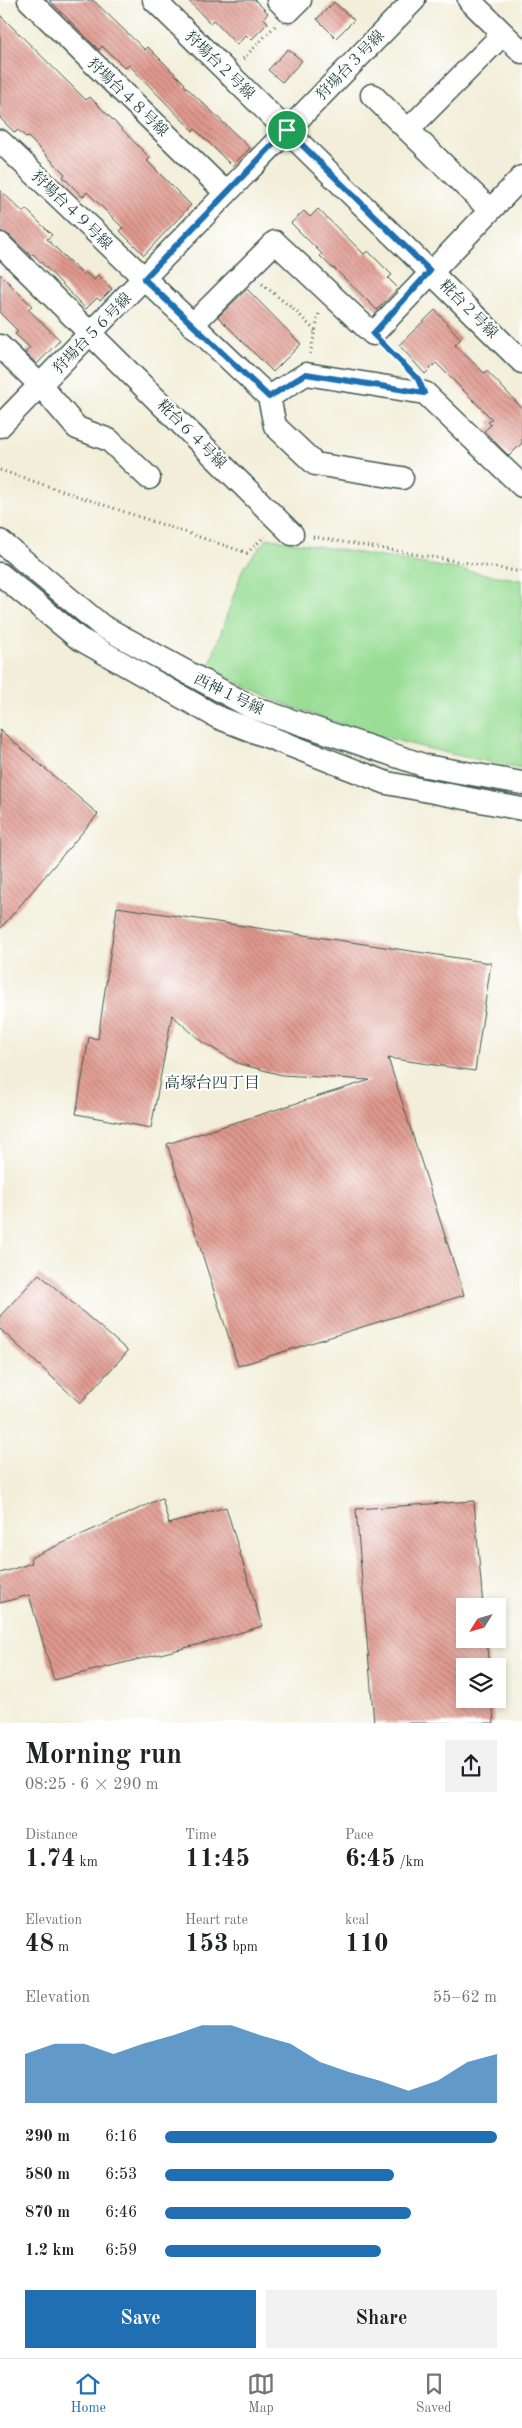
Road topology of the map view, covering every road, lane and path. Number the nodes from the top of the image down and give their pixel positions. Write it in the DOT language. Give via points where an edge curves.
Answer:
graph roads {
  1 [pos="29,0"];
  2 [pos="154,0"];
  3 [pos="414,0"];
  4 [pos="469,0"];
  5 [pos="289,4"];
  6 [pos="503,34"];
  7 [pos="522,52"];
  8 [pos="229,74"];
  9 [pos="372,95"];
  10 [pos="287,130"];
  11 [pos="408,130"];
  12 [pos="0,141"];
  13 [pos="522,176"];
  14 [pos="226,193"];
  15 [pos="490,210"];
  16 [pos="0,244"];
  17 [pos="247,270"];
  18 [pos="430,271"];
  19 [pos="144,279"];
  20 [pos="324,289"];
  21 [pos="192,325"];
  22 [pos="315,331"];
  23 [pos="91,334"];
  24 [pos="373,334"];
  25 [pos="0,346"];
  26 [pos="522,362"];
  27 [pos="306,374"];
  28 [pos="41,386"];
  29 [pos="424,393"];
  30 [pos="269,397"];
  31 [pos="0,426"];
  32 [pos="149,478"];
  33 [pos="402,478"];
  34 [pos="522,486"];
  35 [pos="292,534"];
  36 [pos="0,541"];
  37 [pos="0,574"];
  38 [pos="522,783"];
  39 [pos="522,809"];
  1 -- 14 [label="street, 狩場台４８号線"];
  2 -- 8 [label="street, 狩場台２号線"];
  3 -- 10 [label="street, 狩場台３号線"];
  4 -- 6 [label="street"];
  5 -- 8 [label="path"];
  6 -- 7 [label="street"];
  6 -- 11 [label="street"];
  8 -- 10 [label="street, 狩場台２号線"];
  9 -- 11 [label="street"];
  10 -- 14 [label="street, 狩場台５６号線"];
  10 -- 18 [label="street, 糀台２号線"];
  11 -- 15 [label="street"];
  12 -- 19 [label="street, 狩場台４９号線"];
  13 -- 15 [label="street"];
  14 -- 19 [label="street, 狩場台５６号線"];
  15 -- 18 [label="street"];
  16 -- 23 [label="street, 糀台６４号線"];
  17 -- 20 [label="street" via="275,242"];
  17 -- 21 [label="street"];
  17 -- 22 [label="path"];
  18 -- 24 [label="street"];
  18 -- 26 [label="street, 糀台２号線"];
  19 -- 21 [label="street, 狩場台４９号線"];
  19 -- 23 [label="street, 狩場台５６号線"];
  20 -- 22 [label="path"];
  20 -- 24 [label="street"];
  21 -- 30 [label="street, 狩場台４９号線"];
  22 -- 27 [label="path"];
  23 -- 28 [label="street, 狩場台５６号線"];
  23 -- 35 [label="street, 糀台６４号線"];
  24 -- 29 [label="path" via="418,379"];
  25 -- 28 [label="street"];
  27 -- 29 [label="street"];
  27 -- 30 [label="street"];
  28 -- 31 [label="street, 狩場台５６号線"];
  28 -- 32 [label="street" via="77,428 109,440"];
  29 -- 34 [label="street"];
  30 -- 33 [label="street" via="275,426 315,464"];
  36 -- 38 [label="street, 西神１号線" via="102,626 251,708 426,766"];
  37 -- 39 [label="street, 西神１号線" via="78,638 217,717 387,783"];
}
